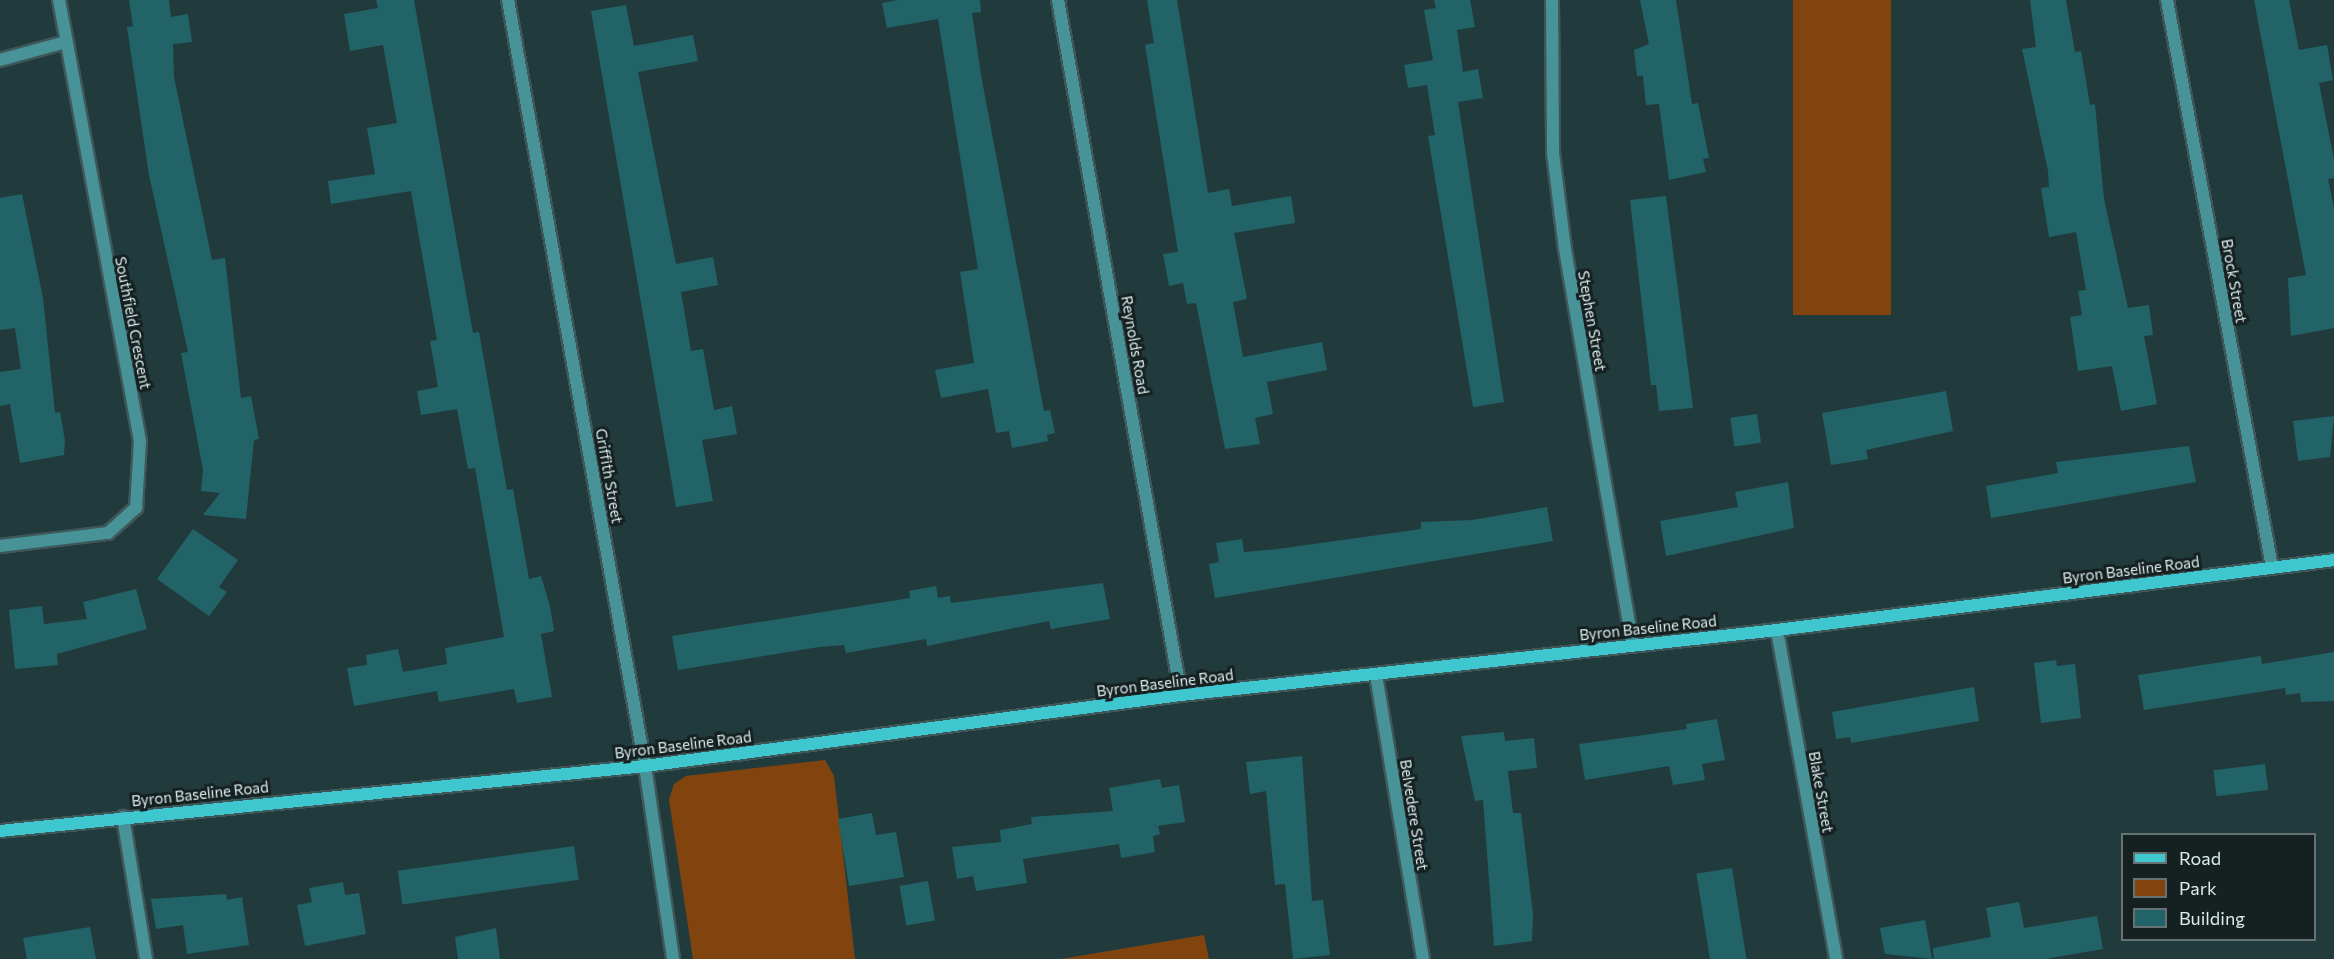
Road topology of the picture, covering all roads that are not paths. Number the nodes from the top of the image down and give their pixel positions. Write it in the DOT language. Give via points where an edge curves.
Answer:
graph roads {
  1 [pos="59,0"];
  2 [pos="508,0"];
  3 [pos="1058,0"];
  4 [pos="1552,0"];
  5 [pos="2167,0"];
  6 [pos="66,42"];
  7 [pos="0,60"];
  8 [pos="0,546"];
  9 [pos="2334,560"];
  10 [pos="2272,567"];
  11 [pos="1777,630"];
  12 [pos="1632,644"];
  13 [pos="1376,675"];
  14 [pos="1181,695"];
  15 [pos="645,766"];
  16 [pos="123,817"];
  17 [pos="0,831"];
  18 [pos="146,959"];
  19 [pos="673,959"];
  20 [pos="1423,959"];
  21 [pos="1836,959"];
  1 -- 6 [label="street, Southfield Crescent"];
  2 -- 15 [label="street, Griffith Street"];
  3 -- 14 [label="street, Reynolds Road"];
  4 -- 12 [label="street, Stephen Street" via="1553,153 1562,228"];
  5 -- 10 [label="street, Brock Street"];
  6 -- 7 [label="street"];
  6 -- 8 [label="street, Southfield Crescent" via="140,441 136,508 108,533"];
  9 -- 10 [label="main road, Byron Baseline Road"];
  10 -- 11 [label="main road, Byron Baseline Road"];
  11 -- 12 [label="main road, Byron Baseline Road"];
  11 -- 21 [label="street, Blake Street"];
  12 -- 13 [label="main road, Byron Baseline Road"];
  13 -- 14 [label="main road, Byron Baseline Road"];
  13 -- 20 [label="street, Belvedere Street"];
  14 -- 15 [label="main road, Byron Baseline Road"];
  15 -- 16 [label="main road, Byron Baseline Road"];
  15 -- 19 [label="street, Griffith Street"];
  16 -- 17 [label="main road, Byron Baseline Road"];
  16 -- 18 [label="street"];
}
